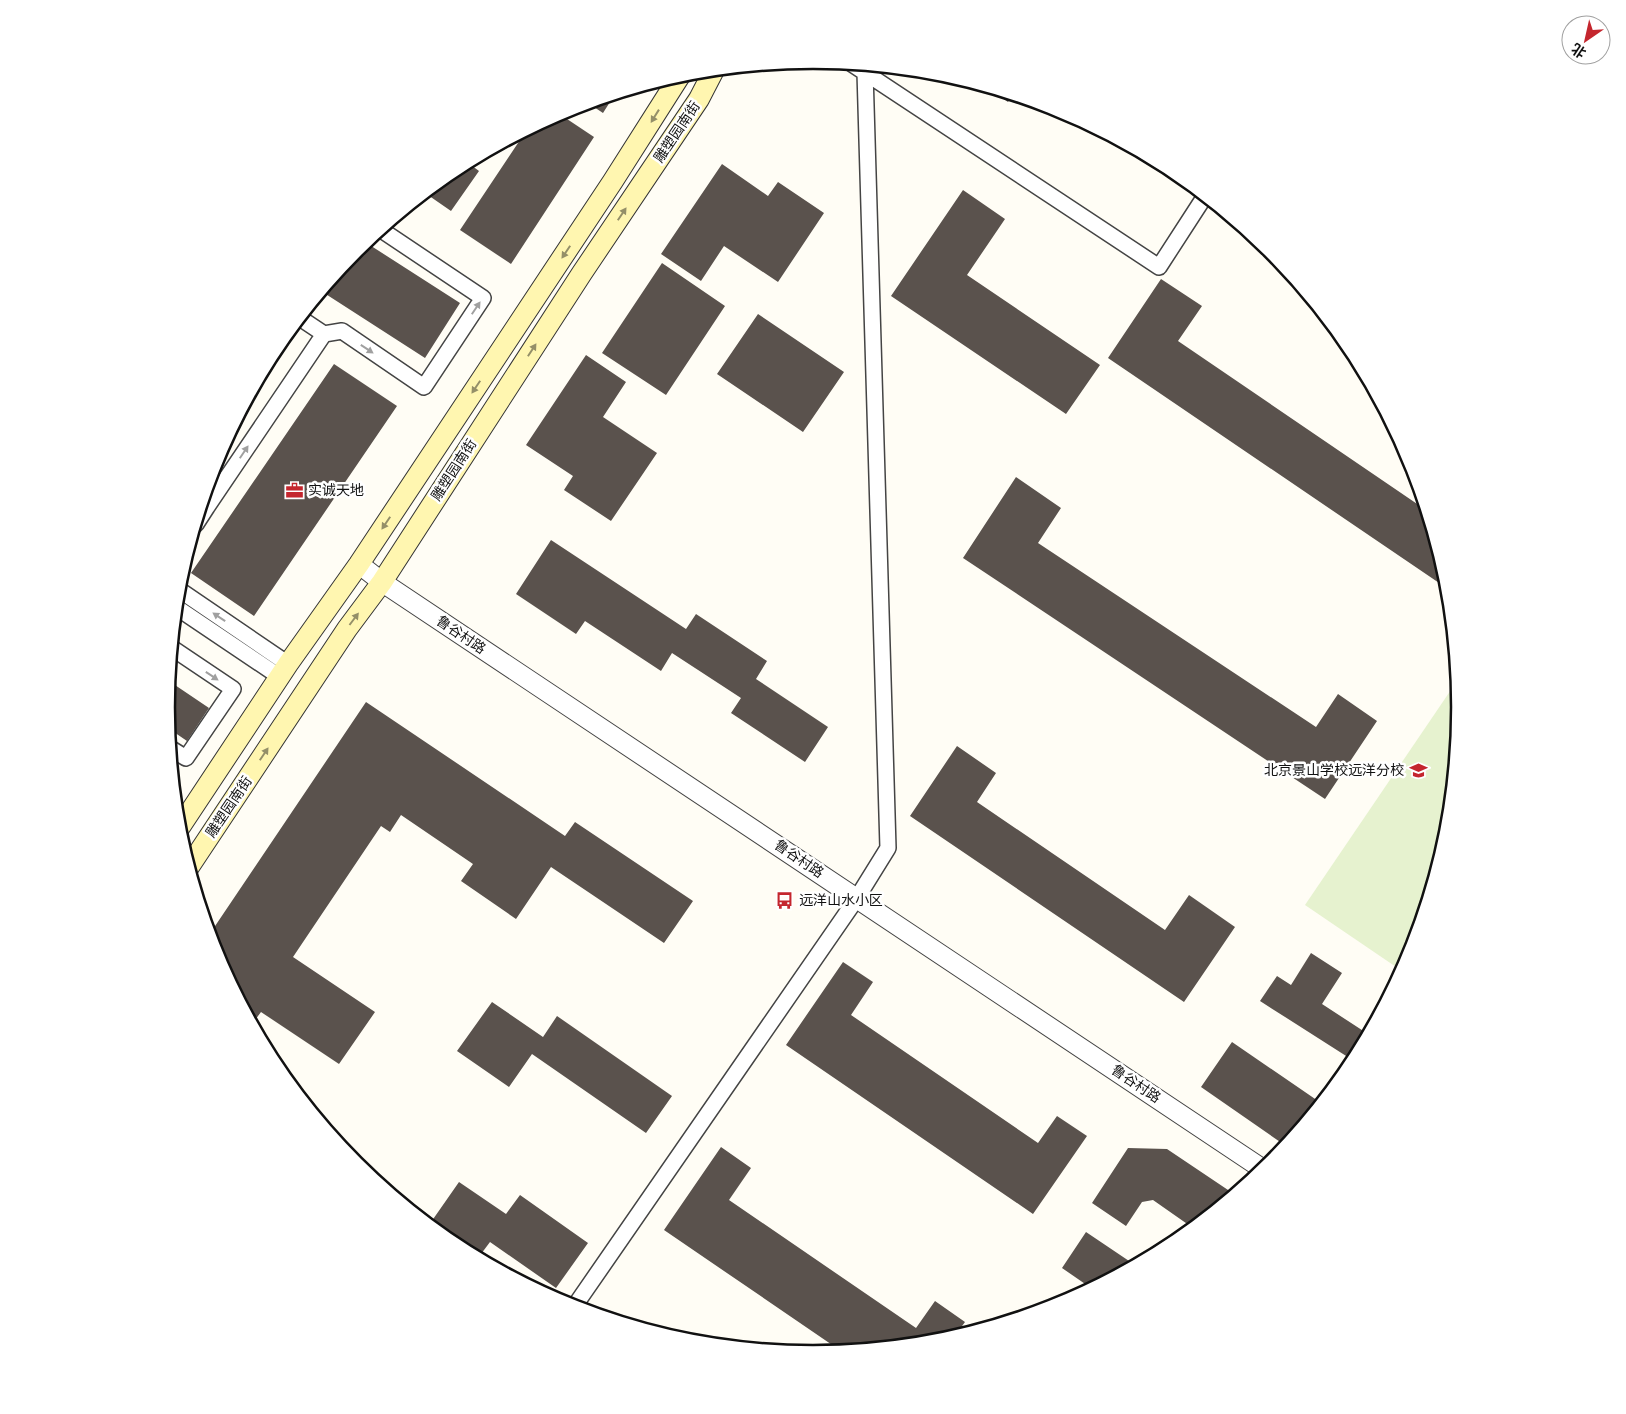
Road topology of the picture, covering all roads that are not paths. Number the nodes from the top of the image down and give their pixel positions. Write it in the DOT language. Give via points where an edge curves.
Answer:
graph roads {
  1 [pos="859,70"];
  2 [pos="863,71"];
  3 [pos="710,77"];
  4 [pos="674,84"];
  5 [pos="1202,201"];
  6 [pos="386,233"];
  7 [pos="305,321"];
  8 [pos="324,334"];
  9 [pos="211,495"];
  10 [pos="359,564"];
  11 [pos="382,582"];
  12 [pos="185,594"];
  13 [pos="182,611"];
  14 [pos="177,652"];
  15 [pos="284,670"];
  16 [pos="176,752"];
  17 [pos="185,820"];
  18 [pos="193,860"];
  19 [pos="857,898"];
  20 [pos="1257,1165"];
  21 [pos="579,1300"];
  1 -- 19 [label="street" via="888,848"];
  2 -- 5 [label="street" via="1159,267"];
  11 -- 3 [label="main road, 雕塑园南街, one-way"];
  4 -- 10 [label="main road, 雕塑园南街, one-way"];
  8 -- 6 [label="street, one-way" via="342,331 424,386 483,298"];
  7 -- 8 [label="street"];
  9 -- 8 [label="street, one-way"];
  10 -- 11 [label="street, 鲁谷村路"];
  10 -- 15 [label="main road, 雕塑园南街"];
  18 -- 11 [label="main road, 雕塑园南街, one-way" via="347,629"];
  11 -- 19 [label="street, 鲁谷村路"];
  15 -- 12 [label="street, one-way"];
  13 -- 15 [label="street"];
  14 -- 16 [label="street, one-way" via="232,690 186,758"];
  15 -- 17 [label="main road, 雕塑园南街"];
  19 -- 20 [label="street, 鲁谷村路"];
  19 -- 21 [label="street"];
}
